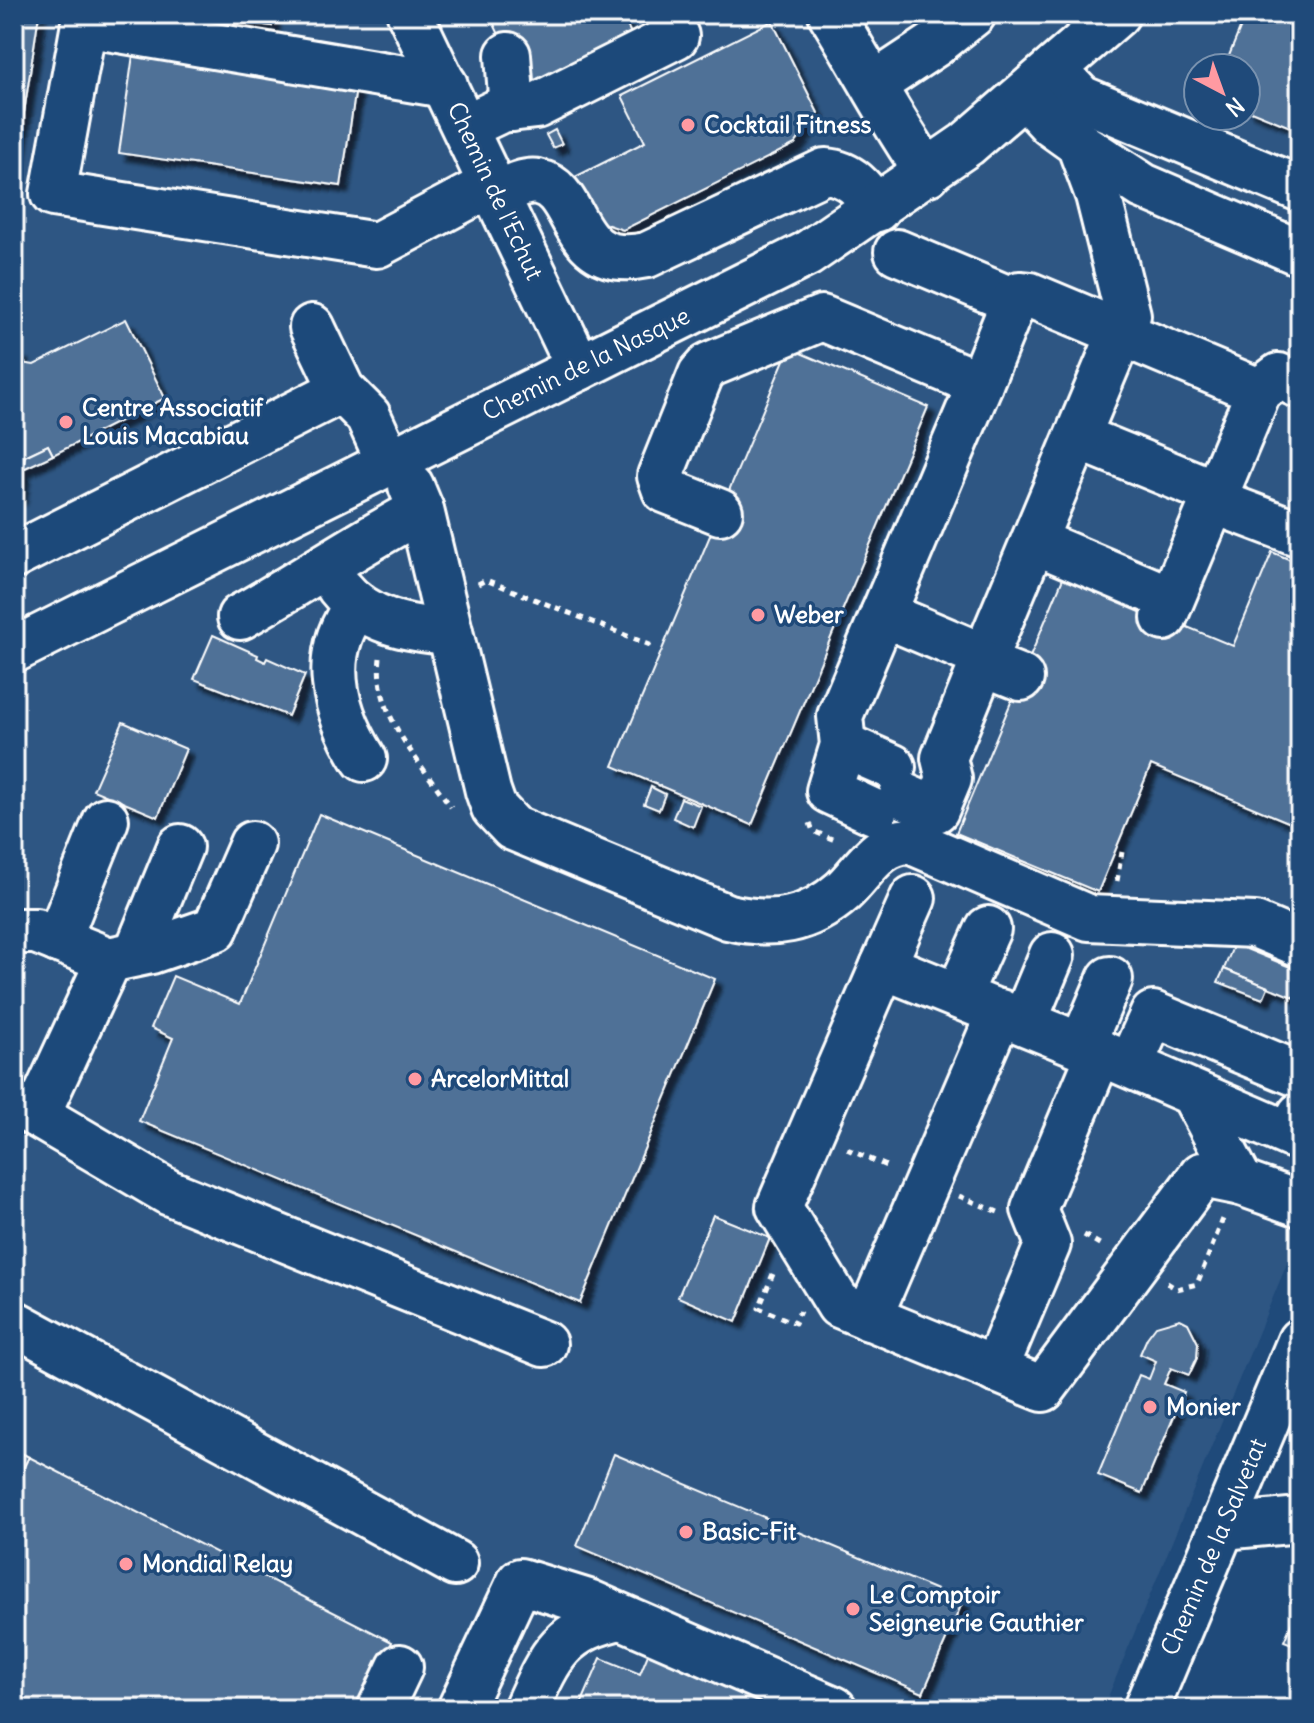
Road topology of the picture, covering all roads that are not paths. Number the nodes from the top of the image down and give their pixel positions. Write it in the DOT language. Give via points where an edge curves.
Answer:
graph roads {
  1 [pos="410,14"];
  2 [pos="831,14"];
  3 [pos="973,14"];
  4 [pos="1117,14"];
  5 [pos="676,36"];
  6 [pos="508,55"];
  7 [pos="875,84"];
  8 [pos="1040,84"];
  9 [pos="445,85"];
  10 [pos="512,109"];
  11 [pos="465,127"];
  12 [pos="1079,144"];
  13 [pos="928,173"];
  14 [pos="495,189"];
  15 [pos="1300,189"];
  16 [pos="877,209"];
  17 [pos="897,252"];
  18 [pos="1300,253"];
  19 [pos="1014,301"];
  20 [pos="312,327"];
  21 [pos="1121,333"];
  22 [pos="579,368"];
  23 [pos="980,384"];
  24 [pos="1279,389"];
  25 [pos="342,390"];
  26 [pos="1078,437"];
  27 [pos="393,460"];
  28 [pos="1214,497"];
  29 [pos="421,510"];
  30 [pos="720,512"];
  31 [pos="1300,534"];
  32 [pos="1034,541"];
  33 [pos="14,556"];
  34 [pos="327,568"];
  35 [pos="357,606"];
  36 [pos="883,614"];
  37 [pos="240,617"];
  38 [pos="450,632"];
  39 [pos="14,650"];
  40 [pos="997,666"];
  41 [pos="364,759"];
  42 [pos="905,806"];
  43 [pos="106,820"];
  44 [pos="252,844"];
  45 [pos="180,847"];
  46 [pos="913,898"];
  47 [pos="988,929"];
  48 [pos="14,931"];
  49 [pos="58,940"];
  50 [pos="1300,944"];
  51 [pos="1052,955"];
  52 [pos="123,956"];
  53 [pos="883,966"];
  54 [pos="1110,979"];
  55 [pos="958,996"];
  56 [pos="1012,1017"];
  57 [pos="1104,1054"];
  58 [pos="1300,1075"];
  59 [pos="1194,1095"];
  60 [pos="25,1110"];
  61 [pos="1300,1115"];
  62 [pos="1241,1183"];
  63 [pos="1300,1204"];
  64 [pos="869,1318"];
  65 [pos="14,1323"];
  66 [pos="1300,1341"];
  67 [pos="544,1344"];
  68 [pos="995,1370"];
  69 [pos="1300,1520"];
  70 [pos="1223,1527"];
  71 [pos="455,1563"];
  72 [pos="621,1617"];
  73 [pos="400,1667"];
  74 [pos="380,1709"];
  75 [pos="460,1709"];
  76 [pos="526,1709"];
  77 [pos="834,1709"];
  78 [pos="1146,1709"];
  1 -- 9 [label="street, Chemin de l'Echut"];
  2 -- 7 [label="street"];
  3 -- 7 [label="street"];
  4 -- 8 [label="street, Chemin de la Nasque"];
  5 -- 10 [label="street" via="536,106"];
  6 -- 10 [label="street"];
  7 -- 13 [label="street" via="890,119"];
  8 -- 12 [label="street" via="1051,124"];
  8 -- 13 [label="street, Chemin de la Nasque"];
  8 -- 15 [label="street"];
  9 -- 11 [label="street, Chemin de l'Echut"];
  9 -- 14 [label="street" via="84,24 53,194 377,245"];
  10 -- 11 [label="street"];
  11 -- 14 [label="street, Chemin de l'Echut"];
  12 -- 18 [label="street" via="1143,186"];
  12 -- 21 [label="street" via="1098,195 1128,315"];
  13 -- 16 [label="street, Chemin de la Nasque"];
  14 -- 16 [label="street" via="540,182 556,193 591,245 629,258 647,255 825,171 846,176"];
  14 -- 22 [label="street, Chemin de l'Echut"];
  16 -- 22 [label="street, Chemin de la Nasque" via="807,254"];
  17 -- 19 [label="street"];
  19 -- 21 [label="street" via="1020,294 1030,295"];
  19 -- 23 [label="street"];
  20 -- 25 [label="street"];
  21 -- 24 [label="street"];
  21 -- 26 [label="street"];
  22 -- 27 [label="street, Chemin de la Nasque"];
  23 -- 30 [label="street" via="822,318 709,365 660,476 665,490"];
  23 -- 36 [label="street"];
  24 -- 28 [label="street"];
  25 -- 27 [label="street" via="368,416"];
  25 -- 33 [label="street"];
  26 -- 28 [label="street"];
  26 -- 32 [label="street"];
  27 -- 29 [label="street"];
  27 -- 39 [label="street, Chemin de la Nasque"];
  28 -- 31 [label="street"];
  28 -- 32 [label="street" via="1167,608"];
  29 -- 34 [label="street" via="347,550"];
  29 -- 38 [label="street"];
  32 -- 40 [label="street"];
  34 -- 35 [label="street"];
  34 -- 37 [label="street"];
  35 -- 38 [label="street" via="405,629"];
  35 -- 41 [label="street" via="338,637 334,670 337,708"];
  36 -- 40 [label="street"];
  36 -- 42 [label="street" via="840,716 843,745"];
  38 -- 42 [label="street" via="488,791 494,808 513,828 728,917 755,923 802,918 844,890 873,857 901,842"];
  40 -- 42 [label="street" via="944,758 949,779"];
  42 -- 50 [label="street" via="1089,918 1255,925"];
  43 -- 49 [label="street"];
  44 -- 52 [label="street" via="215,929"];
  45 -- 52 [label="street"];
  46 -- 53 [label="street"];
  47 -- 55 [label="street"];
  48 -- 49 [label="street" via="36,931"];
  49 -- 52 [label="street"];
  51 -- 56 [label="street"];
  52 -- 60 [label="street"];
  53 -- 55 [label="street"];
  53 -- 64 [label="street" via="779,1207 839,1305"];
  54 -- 57 [label="street"];
  55 -- 56 [label="street"];
  56 -- 57 [label="street"];
  56 -- 64 [label="street"];
  57 -- 58 [label="street" via="1153,1014"];
  57 -- 59 [label="street"];
  57 -- 68 [label="street" via="1034,1209 1048,1244"];
  59 -- 61 [label="street" via="1291,1135"];
  59 -- 62 [label="street"];
  60 -- 67 [label="street" via="168,1192"];
  62 -- 63 [label="street"];
  62 -- 68 [label="street" via="1202,1175 1043,1389"];
  64 -- 68 [label="street"];
  65 -- 71 [label="street"];
  66 -- 70 [label="street, Chemin de la Salvetat"];
  69 -- 70 [label="street"];
  70 -- 78 [label="street, Chemin de la Salvetat"];
  72 -- 75 [label="street" via="520,1581"];
  72 -- 76 [label="street" via="591,1623 571,1635 554,1654"];
  72 -- 77 [label="street"];
  73 -- 74 [label="street"];
}
